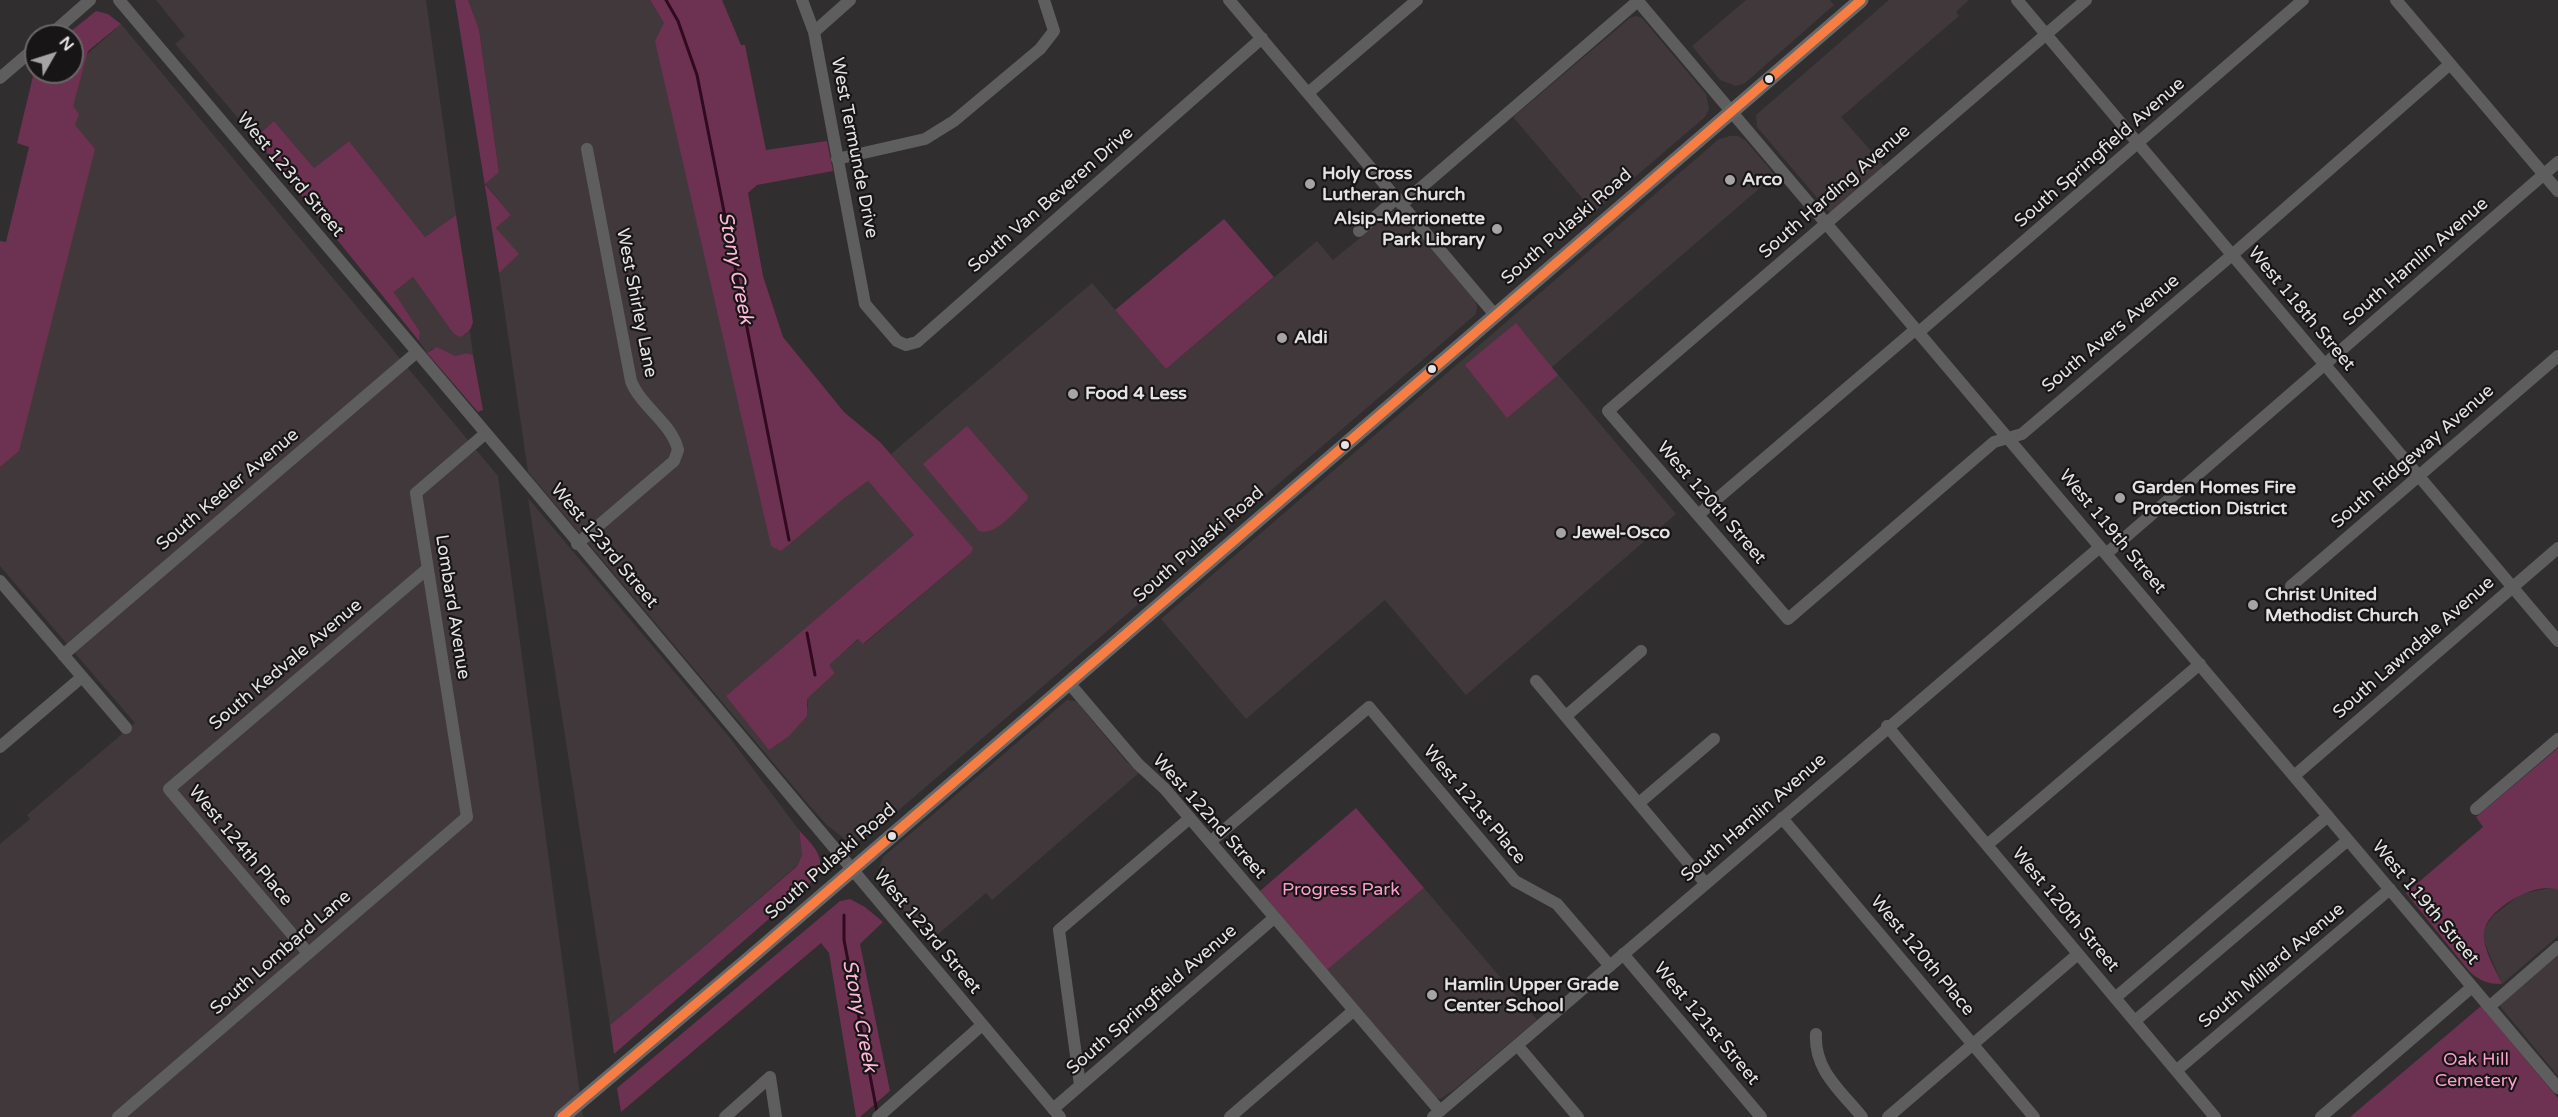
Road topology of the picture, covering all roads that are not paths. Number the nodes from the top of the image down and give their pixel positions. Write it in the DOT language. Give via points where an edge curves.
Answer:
graph roads {
  1 [pos="90,0"];
  2 [pos="118,0"];
  3 [pos="802,0"];
  4 [pos="850,0"];
  5 [pos="1044,0"];
  6 [pos="1229,0"];
  7 [pos="1417,0"];
  8 [pos="1638,0"];
  9 [pos="1861,0"];
  10 [pos="2017,0"];
  11 [pos="2086,0"];
  12 [pos="2303,0"];
  13 [pos="2396,0"];
  14 [pos="63,24"];
  15 [pos="814,32"];
  16 [pos="2046,34"];
  17 [pos="1262,39"];
  18 [pos="24,57"];
  19 [pos="2450,64"];
  20 [pos="0,78"];
  21 [pos="1308,93"];
  22 [pos="1732,111"];
  23 [pos="2138,145"];
  24 [pos="587,149"];
  25 [pos="837,159"];
  26 [pos="2558,162"];
  27 [pos="2544,174"];
  28 [pos="2558,191"];
  29 [pos="1399,201"];
  30 [pos="1827,223"];
  31 [pos="1359,231"];
  32 [pos="2232,255"];
  33 [pos="865,304"];
  34 [pos="1495,315"];
  35 [pos="1918,331"];
  36 [pos="417,352"];
  37 [pos="2558,356"];
  38 [pos="2325,365"];
  39 [pos="1608,411"];
  40 [pos="486,433"];
  41 [pos="2008,438"];
  42 [pos="2418,476"];
  43 [pos="1698,515"];
  44 [pos="577,544"];
  45 [pos="2558,548"];
  46 [pos="2103,550"];
  47 [pos="427,569"];
  48 [pos="0,581"];
  49 [pos="2291,586"];
  50 [pos="2513,587"];
  51 [pos="1788,619"];
  52 [pos="2558,641"];
  53 [pos="1641,651"];
  54 [pos="63,655"];
  55 [pos="2200,664"];
  56 [pos="82,677"];
  57 [pos="1536,681"];
  58 [pos="1069,683"];
  59 [pos="1566,716"];
  60 [pos="1887,726"];
  61 [pos="126,728"];
  62 [pos="1714,739"];
  63 [pos="2558,739"];
  64 [pos="0,747"];
  65 [pos="2294,776"];
  66 [pos="168,789"];
  67 [pos="1639,803"];
  68 [pos="2476,809"];
  69 [pos="2328,816"];
  70 [pos="467,817"];
  71 [pos="1190,818"];
  72 [pos="1782,818"];
  73 [pos="2348,840"];
  74 [pos="1210,842"];
  75 [pos="1987,846"];
  76 [pos="852,870"];
  77 [pos="1706,884"];
  78 [pos="2390,889"];
  79 [pos="1274,918"];
  80 [pos="2558,946"];
  81 [pos="308,953"];
  82 [pos="1623,954"];
  83 [pos="2078,954"];
  84 [pos="1610,966"];
  85 [pos="2472,987"];
  86 [pos="2115,998"];
  87 [pos="2489,1006"];
  88 [pos="1353,1011"];
  89 [pos="2136,1020"];
  90 [pos="982,1025"];
  91 [pos="1816,1034"];
  92 [pos="1972,1044"];
  93 [pos="1518,1046"];
  94 [pos="2177,1070"];
  95 [pos="1080,1085"];
  96 [pos="2558,1088"];
  97 [pos="1056,1113"];
  98 [pos="881,1114"];
  99 [pos="1436,1114"];
  100 [pos="564,1115"];
  101 [pos="118,1117"];
  102 [pos="725,1117"];
  103 [pos="776,1117"];
  104 [pos="1230,1117"];
  105 [pos="1578,1117"];
  106 [pos="1761,1117"];
  107 [pos="1862,1117"];
  108 [pos="1888,1117"];
  109 [pos="2034,1117"];
  110 [pos="2215,1117"];
  111 [pos="2321,1117"];
  1 -- 14 [label="street"];
  2 -- 36 [label="street, West 123rd Street"];
  3 -- 15 [label="street, West Termunde Drive"];
  4 -- 15 [label="street"];
  5 -- 25 [label="street" via="1054,30 1040,49 954,121 925,139"];
  6 -- 17 [label="street"];
  7 -- 21 [label="street"];
  8 -- 22 [label="street, West 119th Street"];
  8 -- 29 [label="street"];
  9 -- 22 [label="main road, South Pulaski Road"];
  10 -- 16 [label="street, West 118th Street"];
  11 -- 16 [label="street, South Harding Avenue"];
  12 -- 23 [label="street, South Springfield Avenue"];
  13 -- 19 [label="street"];
  15 -- 25 [label="street, West Termunde Drive"];
  16 -- 23 [label="street, West 118th Street"];
  16 -- 30 [label="street, South Harding Avenue"];
  17 -- 21 [label="street"];
  17 -- 33 [label="street, South Van Beveren Drive" via="917,342 906,345 897,341"];
  18 -- 20 [label="street"];
  19 -- 27 [label="street"];
  19 -- 32 [label="street, South Avers Avenue"];
  21 -- 29 [label="street"];
  22 -- 30 [label="street, West 119th Street"];
  22 -- 34 [label="main road, South Pulaski Road"];
  23 -- 32 [label="street, West 118th Street"];
  23 -- 35 [label="street, South Springfield Avenue"];
  24 -- 44 [label="street, West Shirley Lane" via="631,381 637,394 672,435 678,450 674,461"];
  25 -- 33 [label="street, West Termunde Drive"];
  26 -- 27 [label="street, South Hamlin Avenue"];
  27 -- 28 [label="street"];
  27 -- 38 [label="street, South Hamlin Avenue"];
  29 -- 31 [label="street"];
  29 -- 34 [label="street"];
  30 -- 35 [label="street, West 119th Street"];
  30 -- 39 [label="street, South Harding Avenue"];
  32 -- 38 [label="street, West 118th Street"];
  32 -- 41 [label="street, South Avers Avenue" via="2022,434"];
  34 -- 58 [label="main road, South Pulaski Road"];
  35 -- 41 [label="street, West 119th Street"];
  35 -- 43 [label="street, South Springfield Avenue"];
  36 -- 40 [label="street, West 123rd Street"];
  36 -- 54 [label="street, South Keeler Avenue"];
  37 -- 42 [label="street, South Ridgeway Avenue"];
  38 -- 42 [label="street, West 118th Street"];
  38 -- 46 [label="street, South Hamlin Avenue"];
  39 -- 43 [label="street, West 120th Street"];
  40 -- 44 [label="street, West 123rd Street"];
  40 -- 47 [label="street, Lombard Avenue" via="416,493"];
  41 -- 46 [label="street, West 119th Street"];
  41 -- 51 [label="street, South Avers Avenue" via="1994,442"];
  42 -- 49 [label="street, South Ridgeway Avenue"];
  42 -- 50 [label="street, West 118th Street"];
  43 -- 51 [label="street, West 120th Street"];
  44 -- 76 [label="street, West 123rd Street"];
  45 -- 50 [label="street, South Lawndale Avenue"];
  46 -- 55 [label="street, West 119th Street"];
  46 -- 60 [label="street, South Hamlin Avenue"];
  47 -- 66 [label="street, South Kedvale Avenue"];
  47 -- 70 [label="street, Lombard Avenue"];
  48 -- 54 [label="street"];
  50 -- 52 [label="street, West 118th Street"];
  50 -- 65 [label="street, South Lawndale Avenue"];
  53 -- 59 [label="street"];
  54 -- 56 [label="street"];
  55 -- 65 [label="street, West 119th Street"];
  55 -- 75 [label="street"];
  56 -- 61 [label="street"];
  56 -- 64 [label="street"];
  57 -- 59 [label="street"];
  58 -- 71 [label="street, West 122nd Street"];
  58 -- 76 [label="main road, South Pulaski Road"];
  59 -- 67 [label="street"];
  60 -- 72 [label="street, South Hamlin Avenue"];
  60 -- 75 [label="street, West 120th Street"];
  62 -- 67 [label="street"];
  63 -- 68 [label="street"];
  65 -- 69 [label="street, West 119th Street"];
  66 -- 81 [label="street, West 124th Place"];
  67 -- 77 [label="street"];
  69 -- 73 [label="street, West 119th Street"];
  69 -- 86 [label="street"];
  70 -- 81 [label="street, South Lombard Lane"];
  71 -- 74 [label="street, West 122nd Street"];
  71 -- 95 [label="street" via="1059,930"];
  72 -- 77 [label="street, South Hamlin Avenue"];
  72 -- 92 [label="street, West 120th Place"];
  73 -- 78 [label="street, West 119th Street"];
  73 -- 89 [label="street"];
  74 -- 79 [label="street, West 122nd Street"];
  74 -- 84 [label="street, West 121st Place" via="1369,707 1515,881 1557,904"];
  75 -- 83 [label="street, West 120th Street"];
  76 -- 90 [label="street, West 123rd Street"];
  76 -- 100 [label="main road, South Pulaski Road"];
  77 -- 82 [label="street, South Hamlin Avenue"];
  78 -- 85 [label="street, West 119th Street"];
  78 -- 94 [label="street, South Millard Avenue"];
  79 -- 88 [label="street, West 122nd Street"];
  79 -- 95 [label="street, South Springfield Avenue"];
  80 -- 87 [label="street"];
  81 -- 101 [label="street, South Lombard Lane"];
  82 -- 84 [label="street, South Hamlin Avenue"];
  82 -- 106 [label="street, West 121st Street"];
  83 -- 86 [label="street, West 120th Street"];
  83 -- 92 [label="street"];
  84 -- 93 [label="street, South Hamlin Avenue"];
  85 -- 87 [label="street, West 119th Street"];
  85 -- 111 [label="street"];
  86 -- 89 [label="street, West 120th Street"];
  87 -- 96 [label="street, West 119th Street"];
  88 -- 99 [label="street, West 122nd Street"];
  88 -- 104 [label="street"];
  89 -- 94 [label="street, West 120th Street"];
  90 -- 97 [label="street, West 123rd Street"];
  90 -- 98 [label="street"];
  91 -- 107 [label="street" via="1815,1051 1820,1065"];
  92 -- 108 [label="street"];
  92 -- 109 [label="street, West 120th Place"];
  93 -- 99 [label="street, South Hamlin Avenue"];
  93 -- 105 [label="street"];
  94 -- 110 [label="street, West 120th Street"];
  95 -- 97 [label="street, South Springfield Avenue"];
  102 -- 103 [label="street" via="770,1077"];
}
